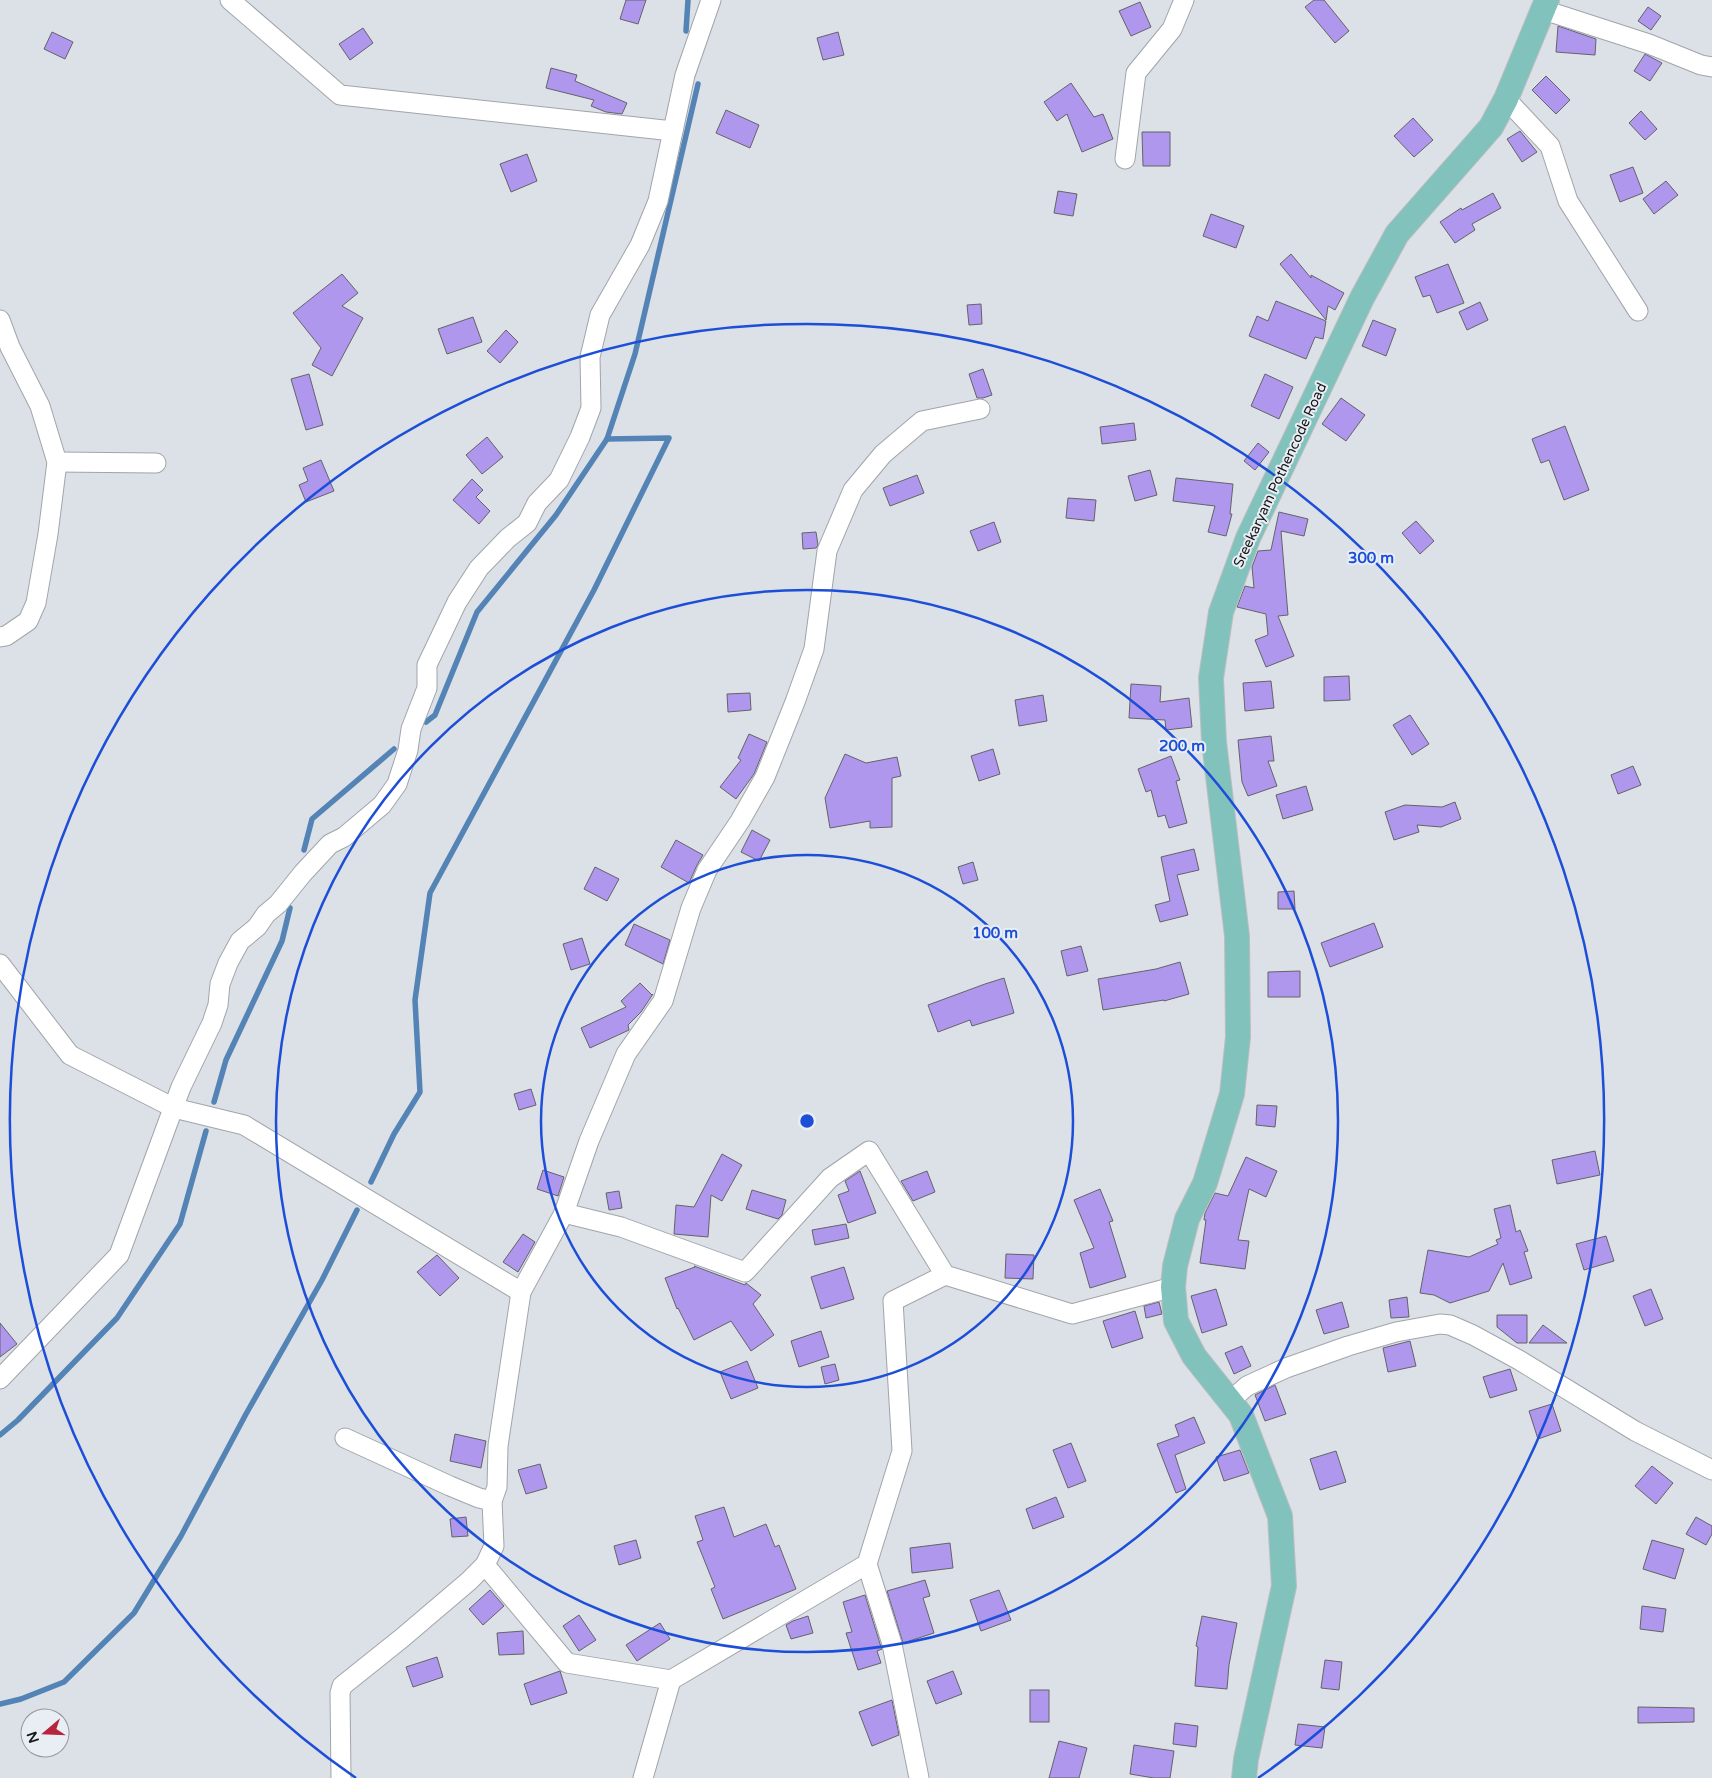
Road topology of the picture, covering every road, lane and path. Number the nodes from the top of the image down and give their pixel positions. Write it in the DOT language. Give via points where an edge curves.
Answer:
graph roads {
  1 [pos="230,0"];
  2 [pos="711,0"];
  3 [pos="1184,0"];
  4 [pos="1545,5"];
  5 [pos="1712,67"];
  6 [pos="1506,99"];
  7 [pos="673,131"];
  8 [pos="1126,159"];
  9 [pos="1638,311"];
  10 [pos="0,320"];
  11 [pos="980,409"];
  12 [pos="57,462"];
  13 [pos="156,463"];
  14 [pos="0,637"];
  15 [pos="0,964"];
  16 [pos="174,1108"];
  17 [pos="564,1214"];
  18 [pos="945,1275"];
  19 [pos="1173,1287"];
  20 [pos="521,1292"];
  21 [pos="0,1379"];
  22 [pos="1230,1401"];
  23 [pos="345,1438"];
  24 [pos="1712,1470"];
  25 [pos="492,1501"];
  26 [pos="867,1564"];
  27 [pos="485,1565"];
  28 [pos="672,1680"];
  29 [pos="341,1778"];
  30 [pos="643,1778"];
  31 [pos="919,1778"];
  32 [pos="1244,1778"];
  1 -- 7 [label="street" via="340,94"];
  2 -- 7 [label="street" via="685,76"];
  3 -- 8 [label="street" via="1172,29 1136,73"];
  4 -- 5 [label="street"];
  4 -- 6 [label="main road, Sreekaryam Pothencode Road"];
  6 -- 9 [label="street" via="1550,146 1568,201"];
  6 -- 19 [label="main road, Sreekaryam Pothencode Road" via="1490,127 1397,234 1362,298 1248,538 1221,612 1210,678 1214,742 1237,936 1238,1037 1232,1094 1205,1183 1188,1219 1175,1266"];
  7 -- 16 [label="street" via="658,201 640,245 600,315 590,357 591,408 559,480 537,504 527,523 479,568 457,602 427,665 427,688 411,729 397,784 382,805 344,837 330,844 257,927 240,941 220,984 212,1023"];
  10 -- 12 [label="street" via="40,406"];
  11 -- 17 [label="street" via="922,421 882,454 853,490 827,551 814,649 795,702 765,777 706,870 663,1001 626,1054 589,1141"];
  12 -- 13 [label="street"];
  12 -- 14 [label="street" via="36,604 28,621"];
  15 -- 16 [label="street" via="70,1055"];
  16 -- 20 [label="street" via="244,1125"];
  16 -- 21 [label="street" via="119,1255"];
  17 -- 18 [label="street" via="621,1227 744,1272 830,1178 868,1151"];
  17 -- 20 [label="street"];
  18 -- 19 [label="street" via="1072,1314"];
  18 -- 26 [label="street" via="894,1301 902,1451"];
  19 -- 22 [label="main road, Sreekaryam Pothencode Road" via="1176,1321 1194,1356"];
  20 -- 25 [label="street" via="498,1446 497,1487"];
  22 -- 24 [label="street" via="1247,1386 1348,1346 1396,1332 1450,1325 1519,1360 1635,1431"];
  22 -- 32 [label="main road, Sreekaryam Pothencode Road" via="1241,1416 1280,1516 1284,1586"];
  23 -- 25 [label="street" via="450,1486"];
  25 -- 27 [label="street" via="494,1546"];
  26 -- 28 [label="street"];
  26 -- 31 [label="street" via="892,1644"];
  27 -- 28 [label="street" via="567,1663"];
  27 -- 29 [label="street" via="342,1686"];
  28 -- 30 [label="street"];
}
